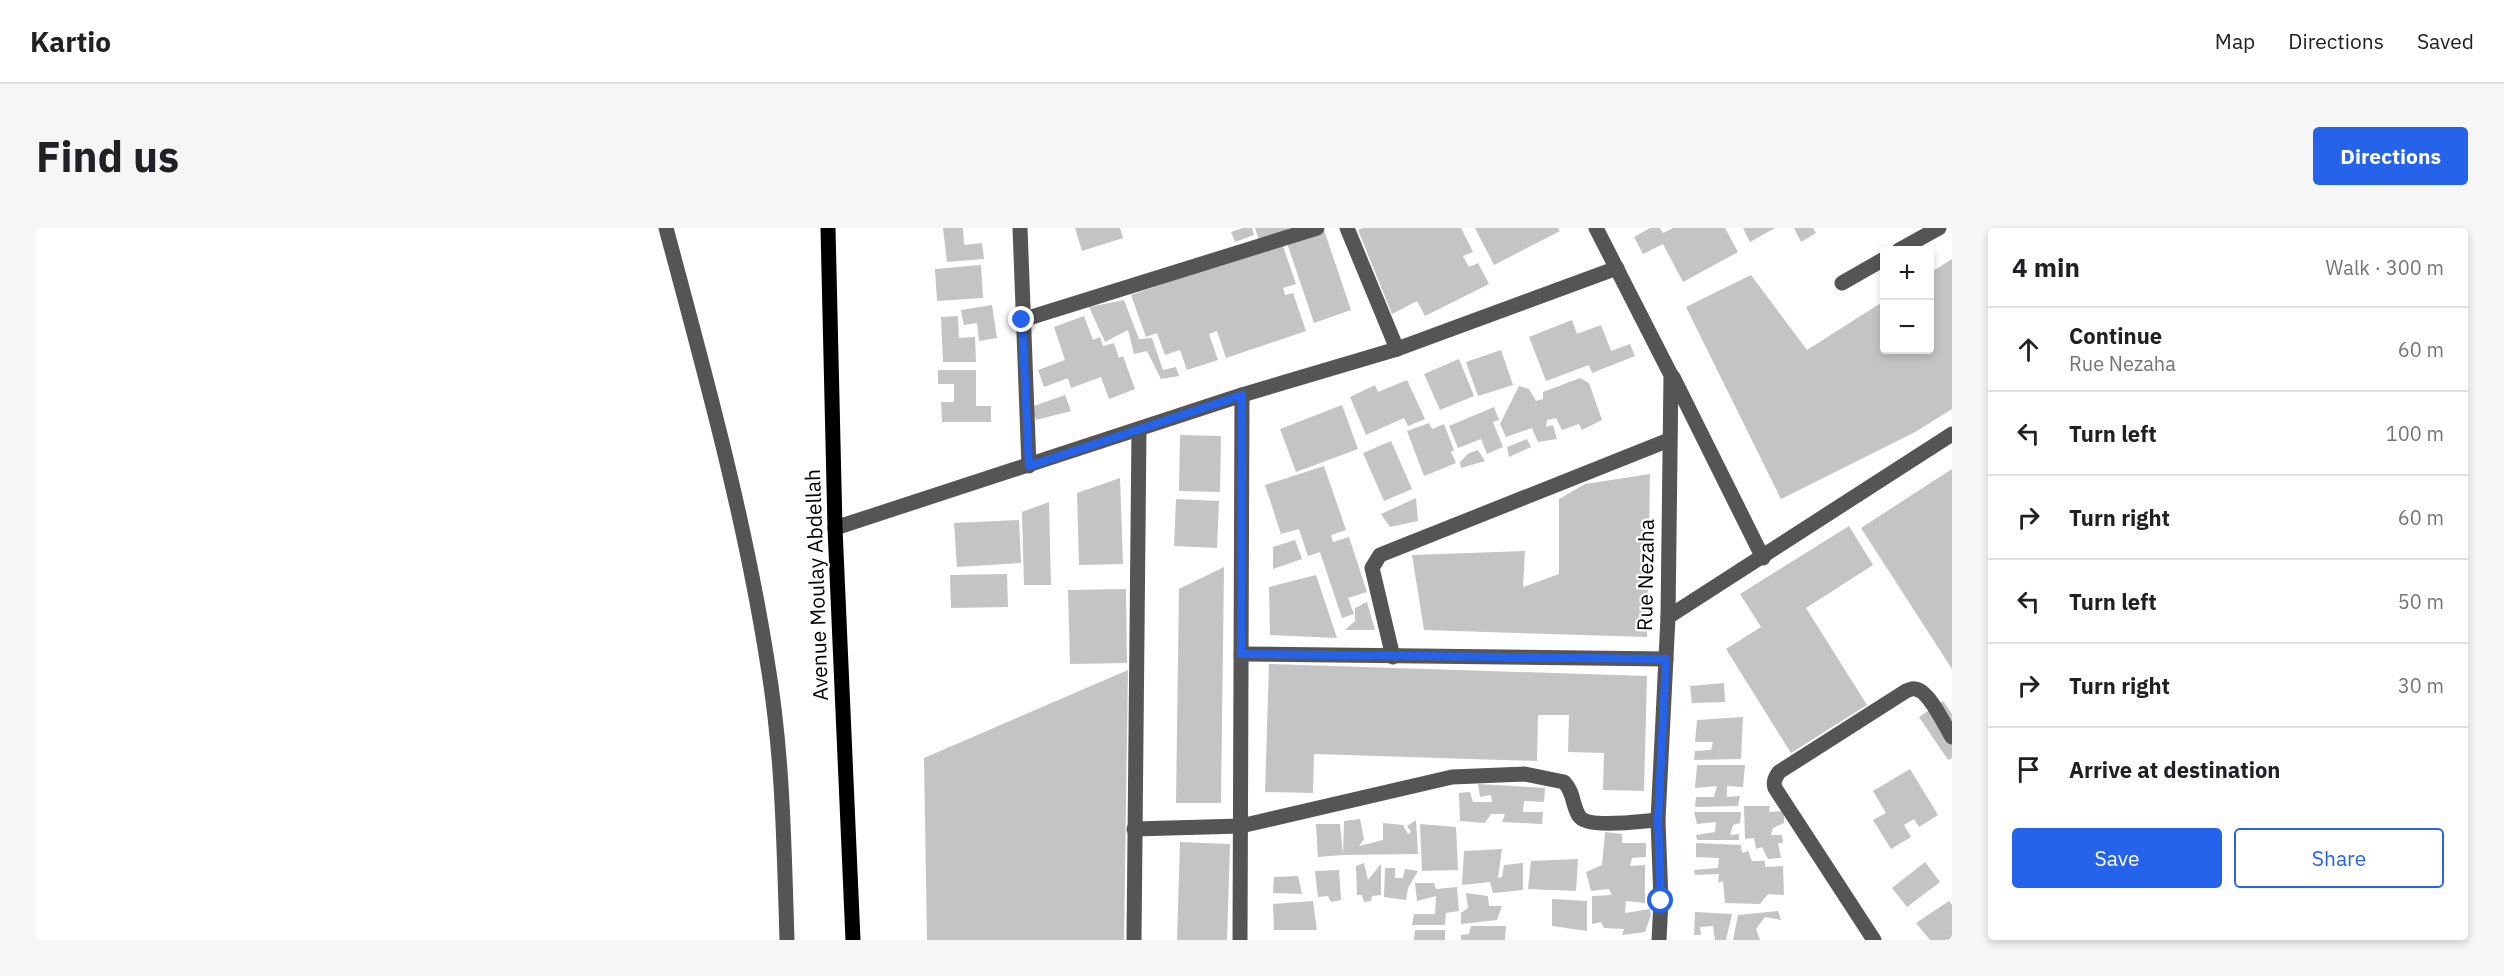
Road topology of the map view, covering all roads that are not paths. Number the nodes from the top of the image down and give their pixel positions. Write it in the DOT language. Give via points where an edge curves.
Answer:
graph roads {
  1 [pos="666,228"];
  2 [pos="828,228"];
  3 [pos="1020,228"];
  4 [pos="1317,228"];
  5 [pos="1347,228"];
  6 [pos="1596,228"];
  7 [pos="1939,228"];
  8 [pos="1906,246"];
  9 [pos="1880,261"];
  10 [pos="1617,268"];
  11 [pos="1842,283"];
  12 [pos="1022,320"];
  13 [pos="1397,349"];
  14 [pos="1671,375"];
  15 [pos="1242,395"];
  16 [pos="1139,429"];
  17 [pos="1952,434"];
  18 [pos="1669,440"];
  19 [pos="1029,466"];
  20 [pos="835,528"];
  21 [pos="1763,558"];
  22 [pos="1668,617"];
  23 [pos="1241,654"];
  24 [pos="1393,657"];
  25 [pos="1666,659"];
  26 [pos="1952,737"];
  27 [pos="1658,820"];
  28 [pos="1240,826"];
  29 [pos="1134,829"];
  30 [pos="787,940"];
  31 [pos="853,940"];
  32 [pos="1134,940"];
  33 [pos="1240,940"];
  34 [pos="1659,940"];
  35 [pos="1874,940"];
  1 -- 30 [label="street" via="732,488 768,662 783,816"];
  2 -- 20 [label="main road, Avenue Moulay Abdellah"];
  3 -- 12 [label="street"];
  4 -- 12 [label="street"];
  5 -- 13 [label="street"];
  6 -- 10 [label="street, Rue Nezaha"];
  7 -- 8 [label="street"];
  9 -- 11 [label="street"];
  10 -- 13 [label="street"];
  10 -- 14 [label="street, Rue Nezaha"];
  12 -- 19 [label="street"];
  13 -- 15 [label="street"];
  14 -- 18 [label="street, Rue Nezaha"];
  14 -- 21 [label="street"];
  15 -- 16 [label="street"];
  15 -- 23 [label="street"];
  16 -- 19 [label="street"];
  16 -- 29 [label="street"];
  17 -- 21 [label="street"];
  18 -- 22 [label="street, Rue Nezaha"];
  18 -- 24 [label="street" via="1380,555 1372,568"];
  19 -- 20 [label="street"];
  20 -- 31 [label="main road, Avenue Moulay Abdellah"];
  21 -- 22 [label="street"];
  22 -- 25 [label="street, Rue Nezaha"];
  23 -- 24 [label="street"];
  23 -- 28 [label="street"];
  24 -- 25 [label="street"];
  25 -- 27 [label="street, Rue Nezaha"];
  26 -- 35 [label="street" via="1930,700 1915,689 1896,697 1775,778 1775,788"];
  27 -- 28 [label="street" via="1590,824 1579,816 1571,790 1564,782 1526,774 1452,777"];
  27 -- 34 [label="street, Rue Nezaha"];
  28 -- 29 [label="street"];
  28 -- 33 [label="street"];
  29 -- 32 [label="street"];
}
